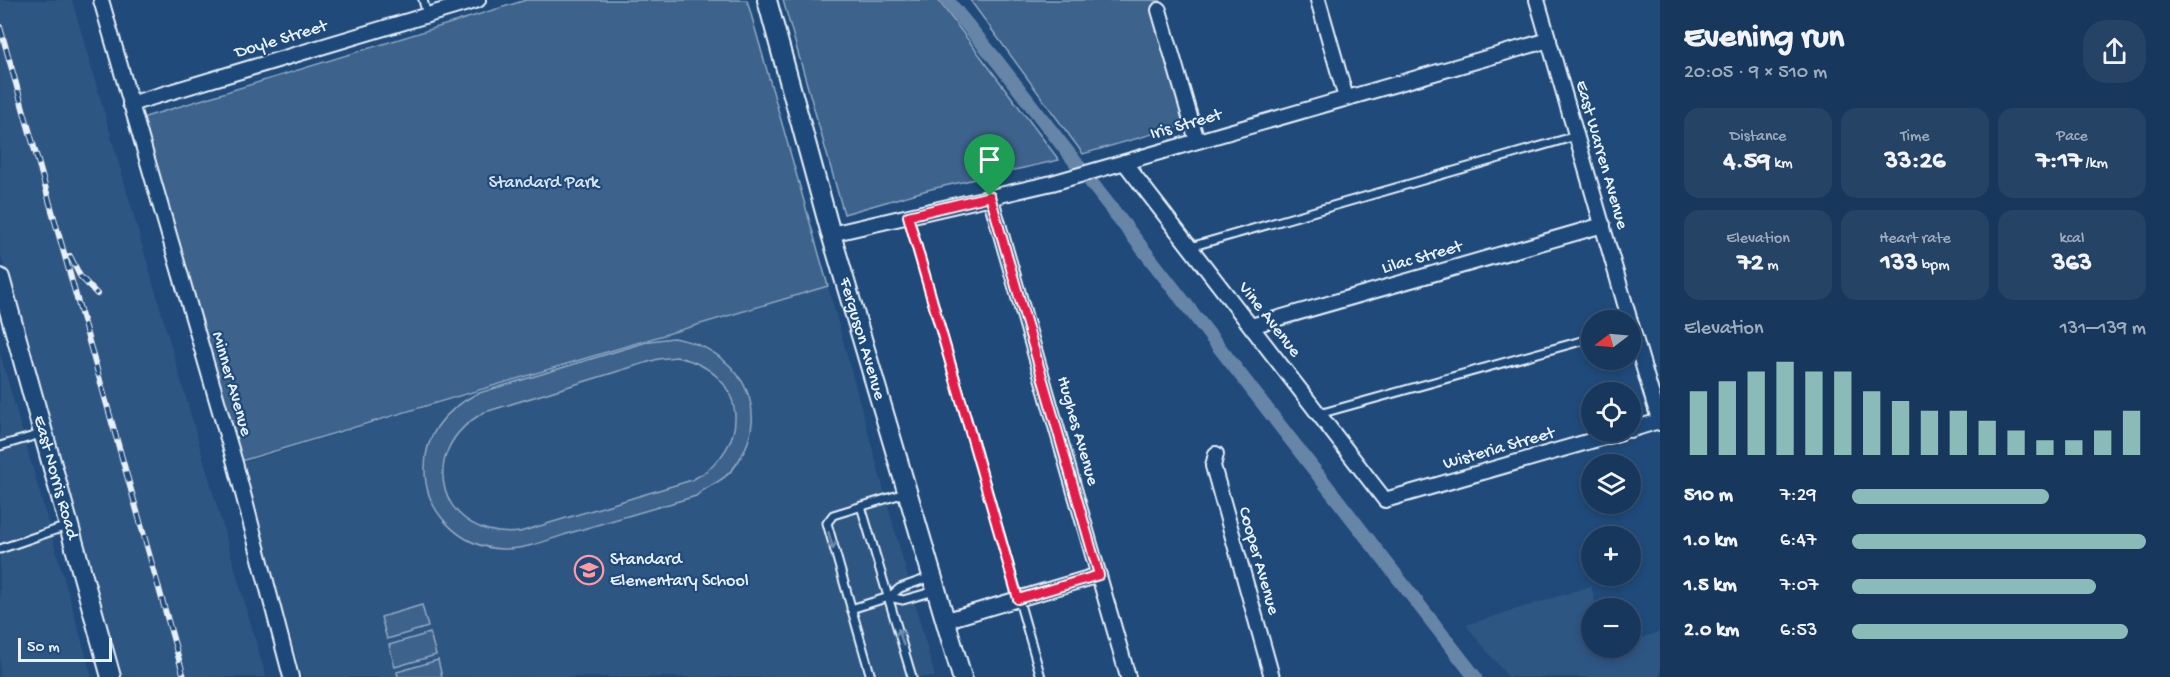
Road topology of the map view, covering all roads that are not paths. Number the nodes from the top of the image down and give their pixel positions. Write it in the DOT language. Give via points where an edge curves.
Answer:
graph roads {
  1 [pos="101,0"];
  2 [pos="423,0"];
  3 [pos="478,0"];
  4 [pos="767,0"];
  5 [pos="1318,0"];
  6 [pos="1537,0"];
  7 [pos="1160,10"];
  8 [pos="427,15"];
  9 [pos="1549,40"];
  10 [pos="1346,98"];
  11 [pos="130,104"];
  12 [pos="1577,136"];
  13 [pos="1197,141"];
  14 [pos="1124,162"];
  15 [pos="990,196"];
  16 [pos="908,216"];
  17 [pos="1603,225"];
  18 [pos="831,234"];
  19 [pos="1190,247"];
  20 [pos="0,278"];
  21 [pos="1627,310"];
  22 [pos="1251,326"];
  23 [pos="1581,341"];
  24 [pos="1641,355"];
  25 [pos="1657,404"];
  26 [pos="1318,414"];
  27 [pos="1660,422"];
  28 [pos="1641,427"];
  29 [pos="43,434"];
  30 [pos="1587,442"];
  31 [pos="0,446"];
  32 [pos="1216,454"];
  33 [pos="906,492"];
  34 [pos="1385,500"];
  35 [pos="861,506"];
  36 [pos="69,525"];
  37 [pos="0,549"];
  38 [pos="1099,575"];
  39 [pos="933,584"];
  40 [pos="889,597"];
  41 [pos="1018,599"];
  42 [pos="851,609"];
  43 [pos="944,621"];
  44 [pos="111,677"];
  45 [pos="291,677"];
  46 [pos="871,677"];
  47 [pos="912,677"];
  48 [pos="962,677"];
  49 [pos="1041,677"];
  50 [pos="1128,677"];
  51 [pos="1272,677"];
  1 -- 11 [label="street, Minner Avenue"];
  2 -- 8 [label="lane"];
  3 -- 8 [label="street, Doyle Street"];
  4 -- 18 [label="street, Ferguson Avenue"];
  5 -- 10 [label="street"];
  6 -- 9 [label="street, East Warren Avenue"];
  7 -- 13 [label="street"];
  8 -- 11 [label="street, Doyle Street"];
  9 -- 10 [label="street, Iris Street"];
  9 -- 12 [label="street, East Warren Avenue"];
  10 -- 13 [label="street, Iris Street"];
  11 -- 45 [label="street, Minner Avenue" via="236,463"];
  12 -- 17 [label="street, East Warren Avenue"];
  12 -- 19 [label="lane"];
  13 -- 14 [label="street, Iris Street"];
  14 -- 15 [label="street, Iris Street"];
  14 -- 19 [label="street, Vine Avenue"];
  15 -- 16 [label="street, Iris Street"];
  15 -- 38 [label="street, Hughes Avenue"];
  16 -- 18 [label="street, Iris Street"];
  16 -- 41 [label="lane"];
  17 -- 21 [label="street, East Warren Avenue"];
  17 -- 22 [label="street, Lilac Street"];
  18 -- 33 [label="street, Ferguson Avenue"];
  19 -- 22 [label="street, Vine Avenue"];
  20 -- 29 [label="street, East Norris Road"];
  22 -- 26 [label="street, Vine Avenue"];
  23 -- 26 [label="lane"];
  24 -- 25 [label="street, East Warren Avenue"];
  25 -- 27 [label="street, East Warren Avenue"];
  26 -- 34 [label="street, Vine Avenue"];
  27 -- 28 [label="street"];
  29 -- 31 [label="lane"];
  29 -- 36 [label="street, East Norris Road"];
  30 -- 34 [label="street, Wisteria Street"];
  32 -- 51 [label="street, Cooper Avenue" via="1213,466"];
  33 -- 35 [label="lane"];
  33 -- 39 [label="street, Ferguson Avenue"];
  35 -- 40 [label="lane"];
  35 -- 42 [label="lane, one-way" via="833,515 827,522"];
  36 -- 37 [label="lane"];
  36 -- 44 [label="street, East Norris Road"];
  38 -- 41 [label="street"];
  38 -- 50 [label="street, Hughes Avenue"];
  39 -- 40 [label="lane" via="900,588"];
  39 -- 40 [label="lane" via="903,600"];
  39 -- 43 [label="street, Ferguson Avenue"];
  40 -- 42 [label="lane"];
  47 -- 40 [label="lane, one-way"];
  41 -- 43 [label="street"];
  41 -- 49 [label="lane"];
  42 -- 46 [label="lane"];
  43 -- 48 [label="street, Ferguson Avenue"];
}
